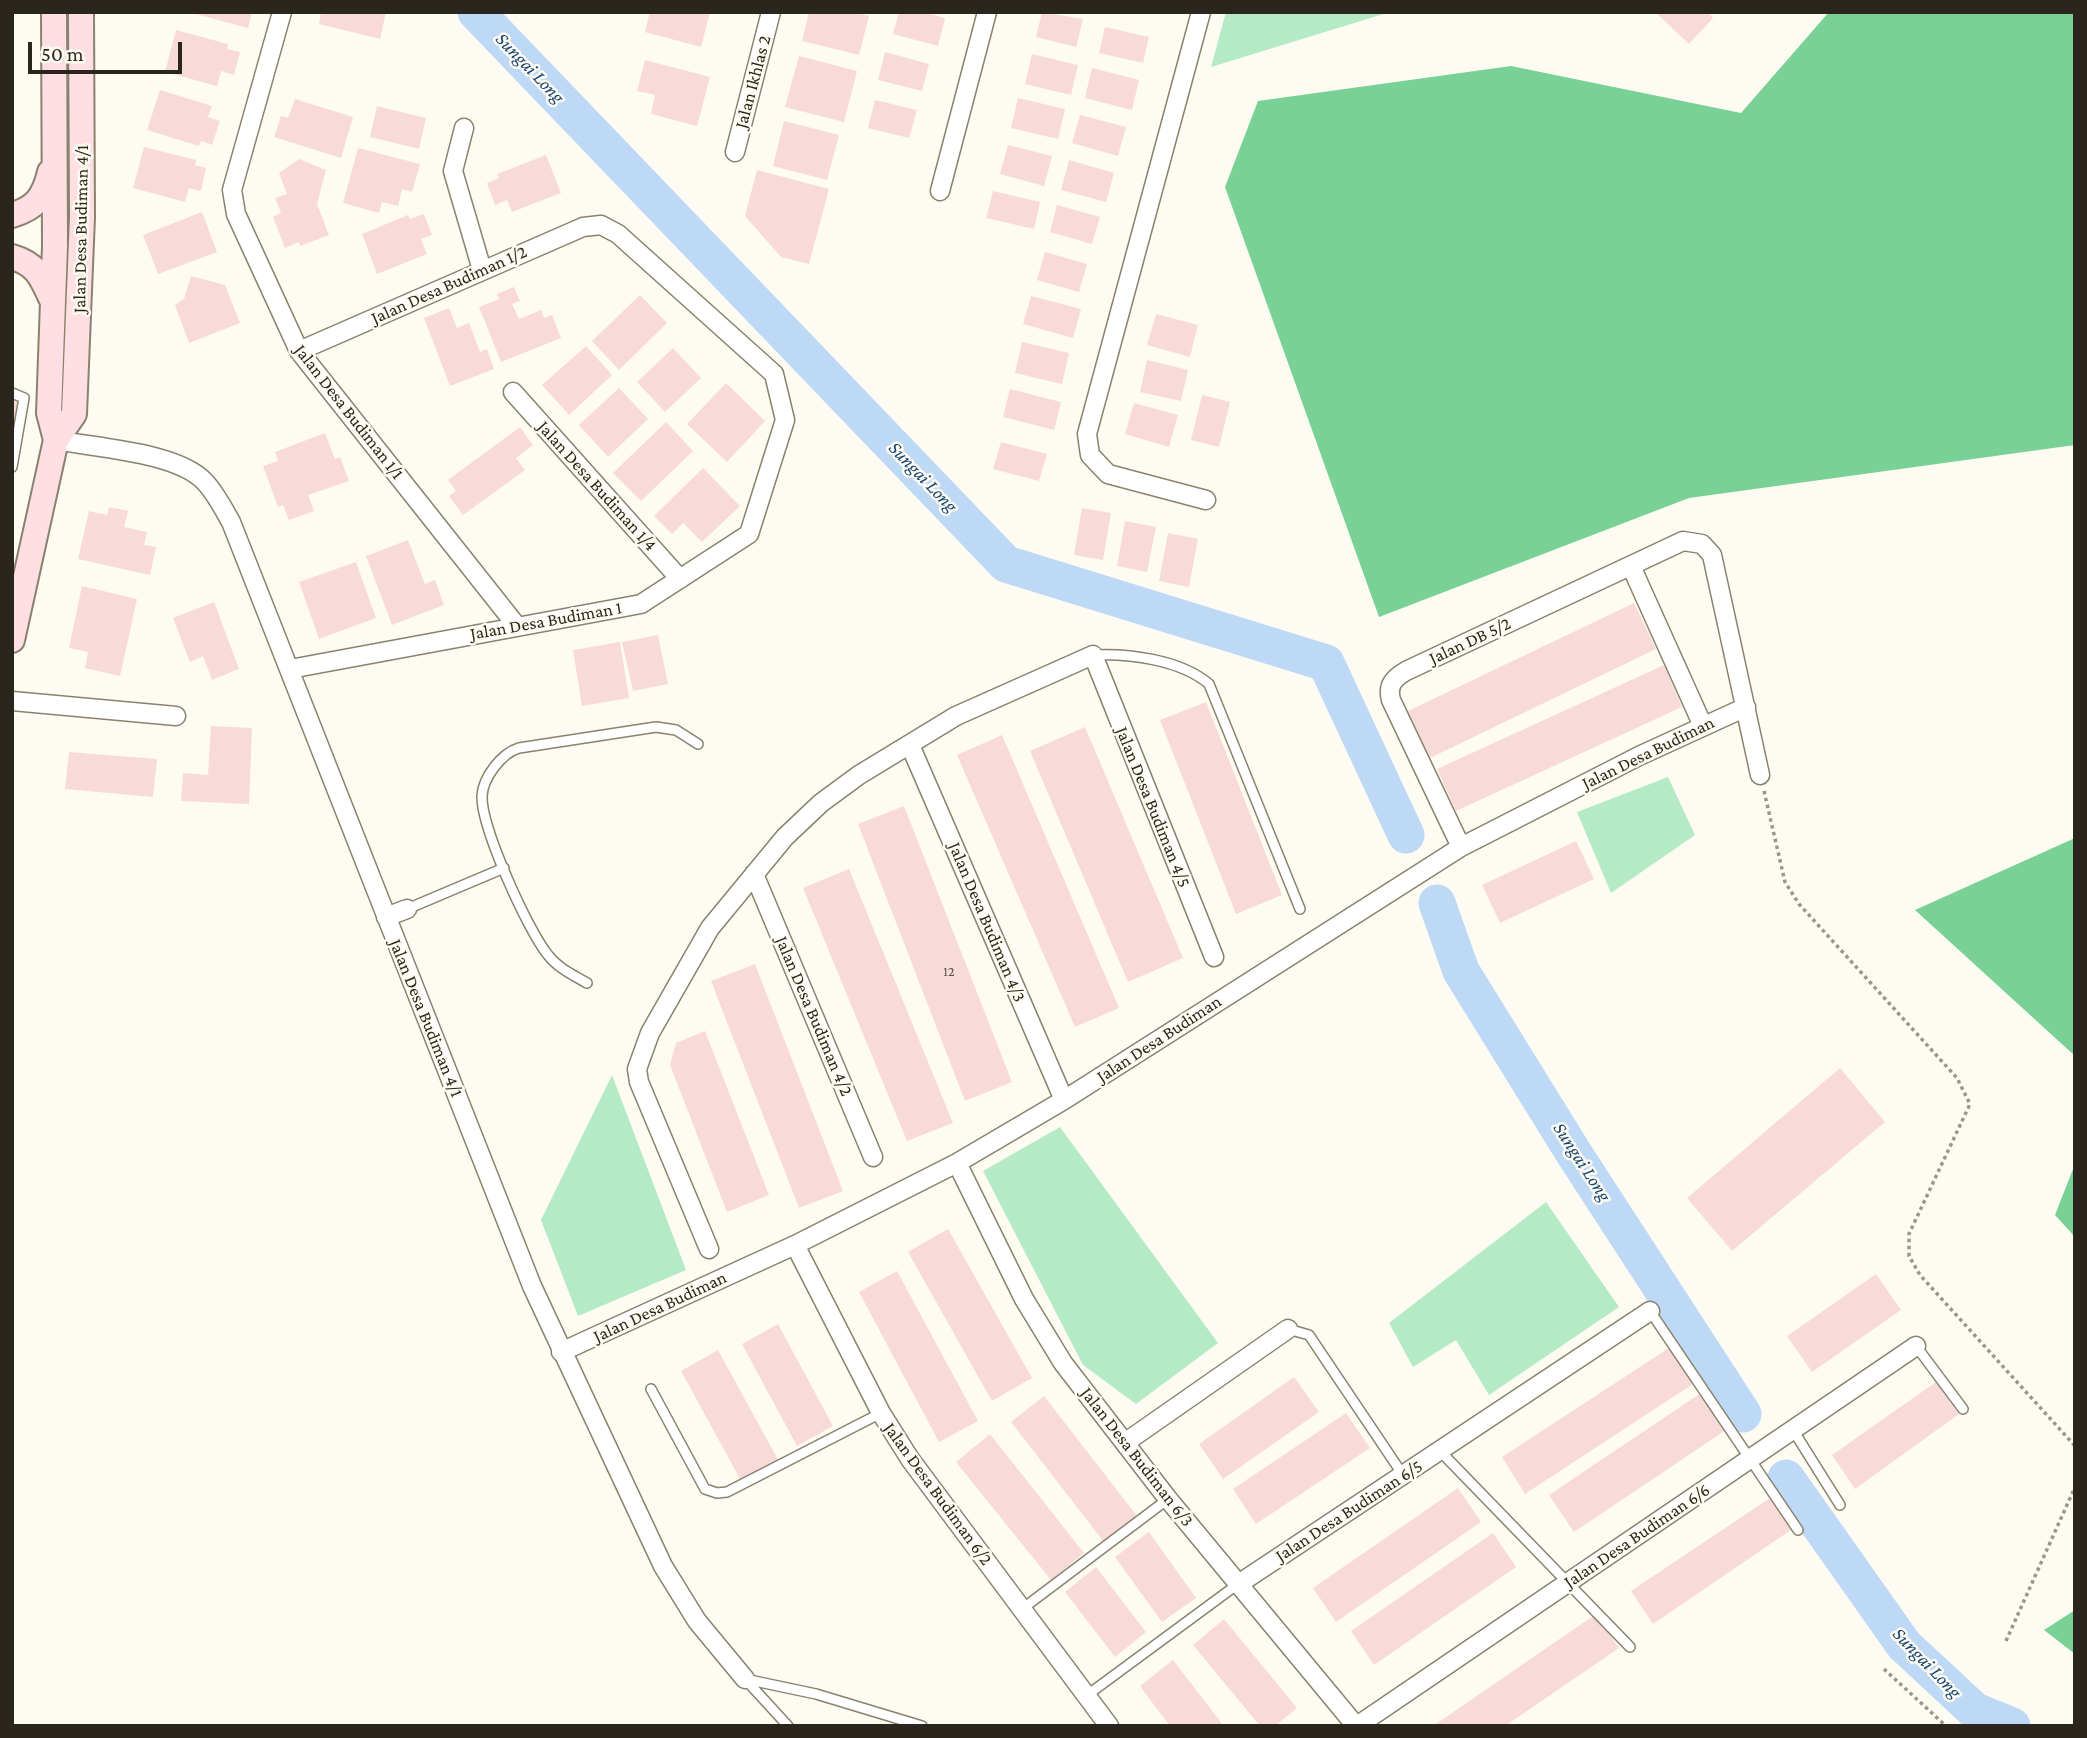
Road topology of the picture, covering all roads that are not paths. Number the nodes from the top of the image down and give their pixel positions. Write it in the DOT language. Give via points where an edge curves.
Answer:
graph roads {
  1 [pos="54,12"];
  2 [pos="81,12"];
  3 [pos="282,12"];
  4 [pos="771,12"];
  5 [pos="987,12"];
  6 [pos="1202,12"];
  7 [pos="464,128"];
  8 [pos="735,152"];
  9 [pos="55,159"];
  10 [pos="940,191"];
  11 [pos="83,204"];
  12 [pos="12,218"];
  13 [pos="59,232"];
  14 [pos="12,247"];
  15 [pos="81,255"];
  16 [pos="12,257"];
  17 [pos="482,270"];
  18 [pos="52,302"];
  19 [pos="299,351"];
  20 [pos="513,392"];
  21 [pos="12,393"];
  22 [pos="785,420"];
  23 [pos="57,440"];
  24 [pos="12,467"];
  25 [pos="1206,500"];
  26 [pos="1631,566"];
  27 [pos="680,579"];
  28 [pos="516,625"];
  29 [pos="12,640"];
  30 [pos="1093,655"];
  31 [pos="290,668"];
  32 [pos="12,702"];
  33 [pos="1746,706"];
  34 [pos="176,716"];
  35 [pos="1703,726"];
  36 [pos="698,744"];
  37 [pos="910,745"];
  38 [pos="1760,775"];
  39 [pos="1461,847"];
  40 [pos="504,868"];
  41 [pos="754,874"];
  42 [pos="407,909"];
  43 [pos="1300,909"];
  44 [pos="386,917"];
  45 [pos="1214,957"];
  46 [pos="587,984"];
  47 [pos="1064,1100"];
  48 [pos="873,1157"];
  49 [pos="957,1163"];
  50 [pos="795,1245"];
  51 [pos="709,1249"];
  52 [pos="1650,1311"];
  53 [pos="1288,1329"];
  54 [pos="1916,1346"];
  55 [pos="561,1352"];
  56 [pos="651,1389"];
  57 [pos="1963,1409"];
  58 [pos="881,1413"];
  59 [pos="1793,1430"];
  60 [pos="1126,1442"];
  61 [pos="1440,1451"];
  62 [pos="1750,1459"];
  63 [pos="1403,1475"];
  64 [pos="1168,1499"];
  65 [pos="1840,1505"];
  66 [pos="1798,1530"];
  67 [pos="1240,1583"];
  68 [pos="1567,1583"];
  69 [pos="1021,1609"];
  70 [pos="1630,1647"];
  71 [pos="744,1679"];
  72 [pos="1086,1696"];
  73 [pos="788,1726"];
  74 [pos="922,1726"];
  75 [pos="1109,1726"];
  76 [pos="1356,1726"];
  1 -- 9 [label="street, Jalan Desa Budiman 4/1"];
  2 -- 11 [label="street, Jalan Desa Budiman 4/1"];
  3 -- 19 [label="street, Jalan Desa Budiman 1/1" via="232,190 236,214"];
  4 -- 8 [label="street, Jalan Ikhlas 2"];
  5 -- 10 [label="street"];
  6 -- 25 [label="street" via="1087,433 1090,455 1108,474"];
  7 -- 17 [label="street" via="453,171"];
  9 -- 12 [label="street" via="40,200"];
  9 -- 13 [label="street, Jalan Desa Budiman 4/1"];
  11 -- 13 [label="street"];
  11 -- 15 [label="street, Jalan Desa Budiman 4/1"];
  12 -- 13 [label="street"];
  13 -- 14 [label="street"];
  13 -- 15 [label="street"];
  13 -- 18 [label="street, Jalan Desa Budiman 4/1"];
  15 -- 23 [label="street, Jalan Desa Budiman 4/1" via="74,414"];
  16 -- 18 [label="street" via="39,272"];
  17 -- 19 [label="street, Jalan Desa Budiman 1/2"];
  17 -- 22 [label="street, Jalan Desa Budiman 1/2" via="583,227 601,225 618,234 774,374"];
  18 -- 23 [label="street, Jalan Desa Budiman 4/1" via="48,413"];
  19 -- 28 [label="street, Jalan Desa Budiman 1/1"];
  20 -- 27 [label="street, Jalan Desa Budiman 1/4"];
  21 -- 24 [label="lane" via="24,398"];
  22 -- 27 [label="street, Jalan Desa Budiman 1" via="749,534"];
  23 -- 29 [label="street, Jalan Desa Budiman 4/1"];
  23 -- 31 [label="street, Jalan Desa Budiman 4/1" via="166,461 202,479 231,522"];
  26 -- 33 [label="street, Jalan DB 5/2" via="1683,541 1702,544 1712,555"];
  26 -- 35 [label="street"];
  26 -- 39 [label="street, Jalan DB 5/2" via="1393,680 1391,700"];
  27 -- 28 [label="street, Jalan Desa Budiman 1" via="654,598 627,608"];
  28 -- 31 [label="street, Jalan Desa Budiman 1"];
  30 -- 37 [label="street" via="956,716"];
  30 -- 43 [label="lane" via="1134,657 1190,673 1209,684"];
  30 -- 45 [label="street, Jalan Desa Budiman 4/5"];
  31 -- 44 [label="street, Jalan Desa Budiman 4/1"];
  32 -- 34 [label="street"];
  33 -- 35 [label="street, Jalan Desa Budiman"];
  33 -- 38 [label="street"];
  35 -- 39 [label="street, Jalan Desa Budiman"];
  36 -- 40 [label="lane" via="676,730 656,727 519,748 503,755 482,799"];
  37 -- 41 [label="street" via="821,803"];
  37 -- 47 [label="street, Jalan Desa Budiman 4/3"];
  39 -- 47 [label="street, Jalan Desa Budiman"];
  40 -- 42 [label="lane"];
  40 -- 46 [label="lane" via="550,958"];
  41 -- 48 [label="street, Jalan Desa Budiman 4/2"];
  41 -- 51 [label="street" via="710,928 650,1033 637,1069 641,1090"];
  42 -- 44 [label="street"];
  44 -- 55 [label="street, Jalan Desa Budiman 4/1"];
  47 -- 49 [label="street, Jalan Desa Budiman"];
  49 -- 50 [label="street, Jalan Desa Budiman"];
  49 -- 60 [label="street, Jalan Desa Budiman 6/3" via="1045,1337"];
  50 -- 55 [label="street, Jalan Desa Budiman"];
  50 -- 58 [label="street, Jalan Desa Budiman 6/2"];
  52 -- 61 [label="street"];
  52 -- 62 [label="lane"];
  53 -- 60 [label="street"];
  53 -- 63 [label="lane" via="1309,1335"];
  54 -- 57 [label="lane"];
  54 -- 59 [label="street, Jalan Desa Budiman 6/6"];
  55 -- 71 [label="street, Jalan Desa Budiman 4/1" via="663,1566 697,1622"];
  56 -- 58 [label="lane" via="705,1489 716,1493"];
  58 -- 69 [label="street, Jalan Desa Budiman 6/2" via="910,1460"];
  59 -- 62 [label="street, Jalan Desa Budiman 6/6"];
  59 -- 65 [label="lane"];
  60 -- 64 [label="street, Jalan Desa Budiman 6/3"];
  61 -- 63 [label="street, Jalan Desa Budiman 6/5"];
  61 -- 68 [label="lane, Jalan Desa Budiman 6/5"];
  62 -- 66 [label="lane"];
  62 -- 68 [label="street, Jalan Desa Budiman 6/6"];
  63 -- 67 [label="street, Jalan Desa Budiman 6/5"];
  64 -- 67 [label="street, Jalan Desa Budiman 6/3"];
  64 -- 69 [label="lane"];
  67 -- 72 [label="lane"];
  67 -- 76 [label="street, Jalan Desa Budiman 6/3"];
  68 -- 70 [label="lane, Jalan Desa Budiman 6/5"];
  68 -- 76 [label="street, Jalan Desa Budiman 6/6"];
  69 -- 72 [label="street, Jalan Desa Budiman 6/2"];
  71 -- 73 [label="lane"];
  71 -- 74 [label="lane" via="816,1694"];
  72 -- 75 [label="street, Jalan Desa Budiman 6/2"];
}
